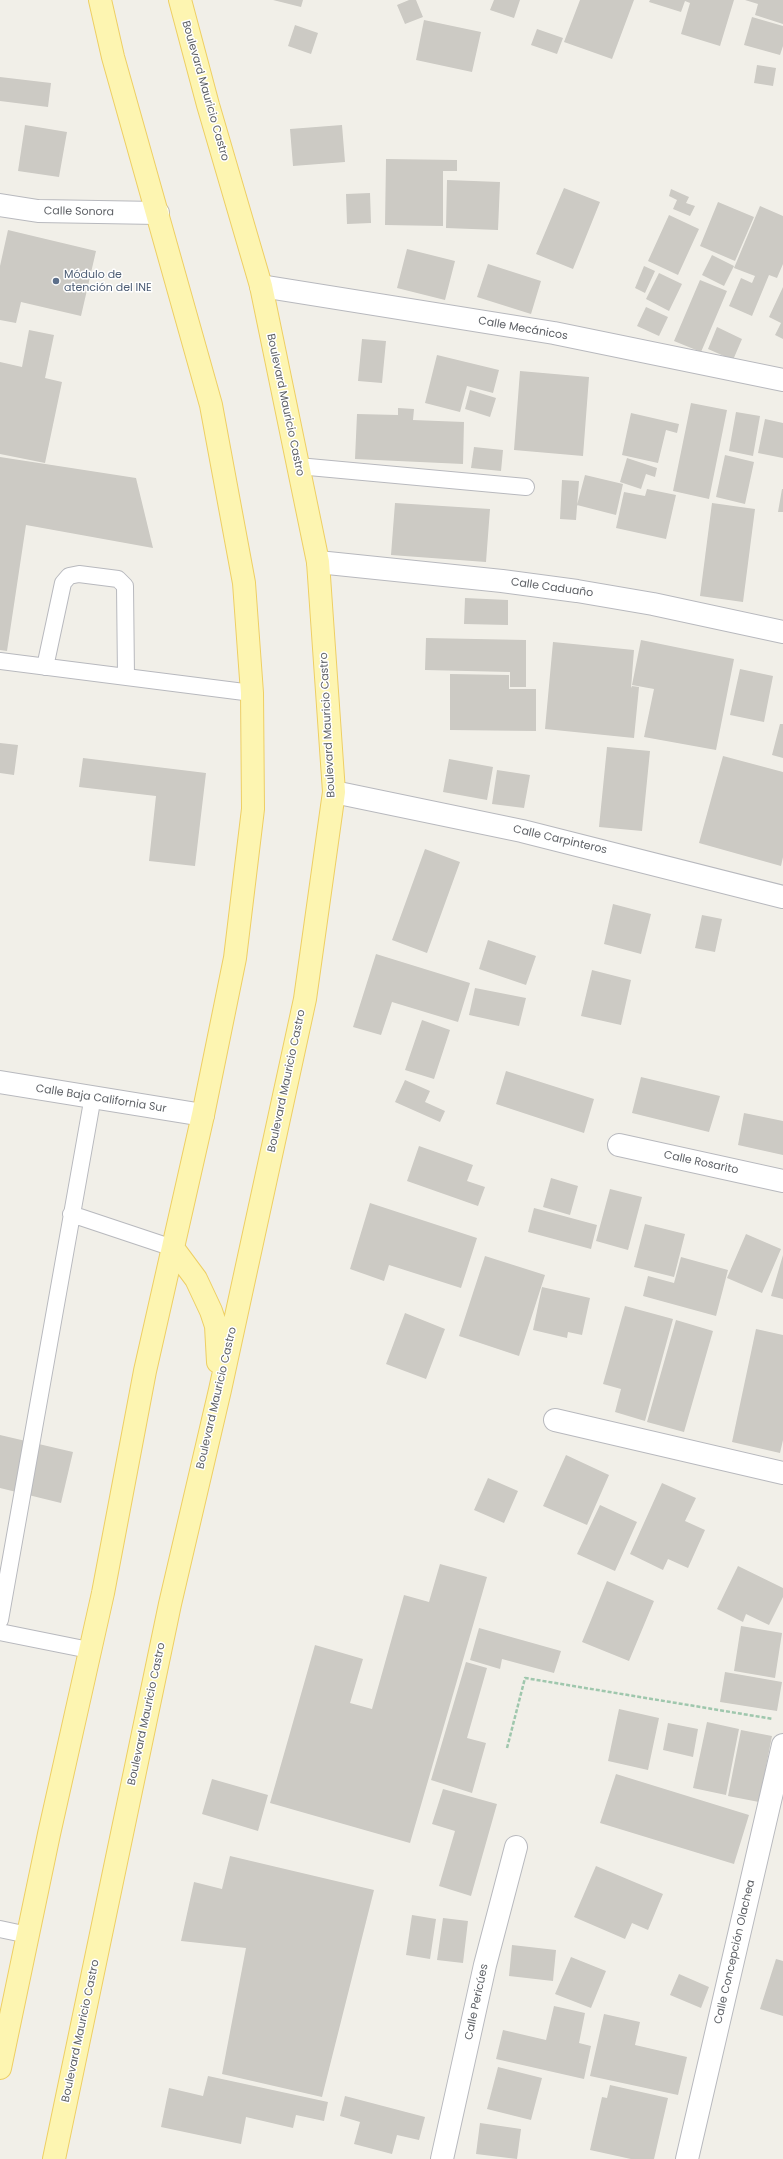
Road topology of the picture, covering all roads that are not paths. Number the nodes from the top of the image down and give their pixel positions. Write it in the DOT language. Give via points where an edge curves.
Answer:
graph roads {
  1 [pos="100,0"];
  2 [pos="180,0"];
  3 [pos="0,205"];
  4 [pos="158,213"];
  5 [pos="261,286"];
  6 [pos="783,380"];
  7 [pos="298,466"];
  8 [pos="526,487"];
  9 [pos="318,562"];
  10 [pos="783,632"];
  11 [pos="0,661"];
  12 [pos="45,667"];
  13 [pos="126,677"];
  14 [pos="252,693"];
  15 [pos="334,792"];
  16 [pos="783,897"];
  17 [pos="0,1082"];
  18 [pos="92,1096"];
  19 [pos="203,1115"];
  20 [pos="619,1145"];
  21 [pos="783,1181"];
  22 [pos="71,1214"];
  23 [pos="173,1248"];
  24 [pos="220,1390"];
  25 [pos="555,1420"];
  26 [pos="783,1473"];
  27 [pos="0,1620"];
  28 [pos="0,1632"];
  29 [pos="90,1650"];
  30 [pos="783,1745"];
  31 [pos="516,1847"];
  32 [pos="0,1929"];
  33 [pos="28,1935"];
  34 [pos="0,2068"];
  35 [pos="54,2159"];
  36 [pos="442,2159"];
  37 [pos="687,2159"];
  1 -- 4 [label="main road" via="113,56"];
  2 -- 5 [label="main road, Boulevard Mauricio Castro"];
  3 -- 4 [label="street, Calle Sonora" via="38,211"];
  4 -- 14 [label="main road" via="211,405 244,583"];
  5 -- 6 [label="street, Calle Mecánicos" via="554,333"];
  5 -- 7 [label="main road, Boulevard Mauricio Castro"];
  7 -- 8 [label="lane"];
  7 -- 9 [label="main road, Boulevard Mauricio Castro"];
  9 -- 10 [label="street, Calle Caduaño" via="577,591"];
  9 -- 15 [label="main road, Boulevard Mauricio Castro"];
  11 -- 12 [label="lane"];
  12 -- 13 [label="lane"];
  12 -- 13 [label="lane" via="63,584 69,576 79,574 118,579 125,586"];
  13 -- 14 [label="lane"];
  14 -- 19 [label="main road" via="253,809 235,958"];
  15 -- 16 [label="street, Calle Carpinteros" via="522,831"];
  15 -- 24 [label="main road, Boulevard Mauricio Castro" via="305,999"];
  17 -- 18 [label="street, Calle Baja California Sur"];
  18 -- 19 [label="street, Calle Baja California Sur"];
  18 -- 22 [label="lane"];
  19 -- 23 [label="main road"];
  20 -- 21 [label="street, Calle Rosarito"];
  22 -- 23 [label="lane"];
  22 -- 27 [label="lane"];
  23 -- 24 [label="main road" via="196,1279 212,1311 216,1326"];
  23 -- 29 [label="main road"];
  24 -- 35 [label="main road, Boulevard Mauricio Castro" via="170,1604"];
  25 -- 26 [label="street"];
  28 -- 29 [label="lane"];
  29 -- 33 [label="main road"];
  30 -- 37 [label="street, Calle Concepción Olachea"];
  31 -- 36 [label="street, Calle Pericúes" via="485,1965"];
  32 -- 33 [label="lane"];
  33 -- 34 [label="main road"];
}
